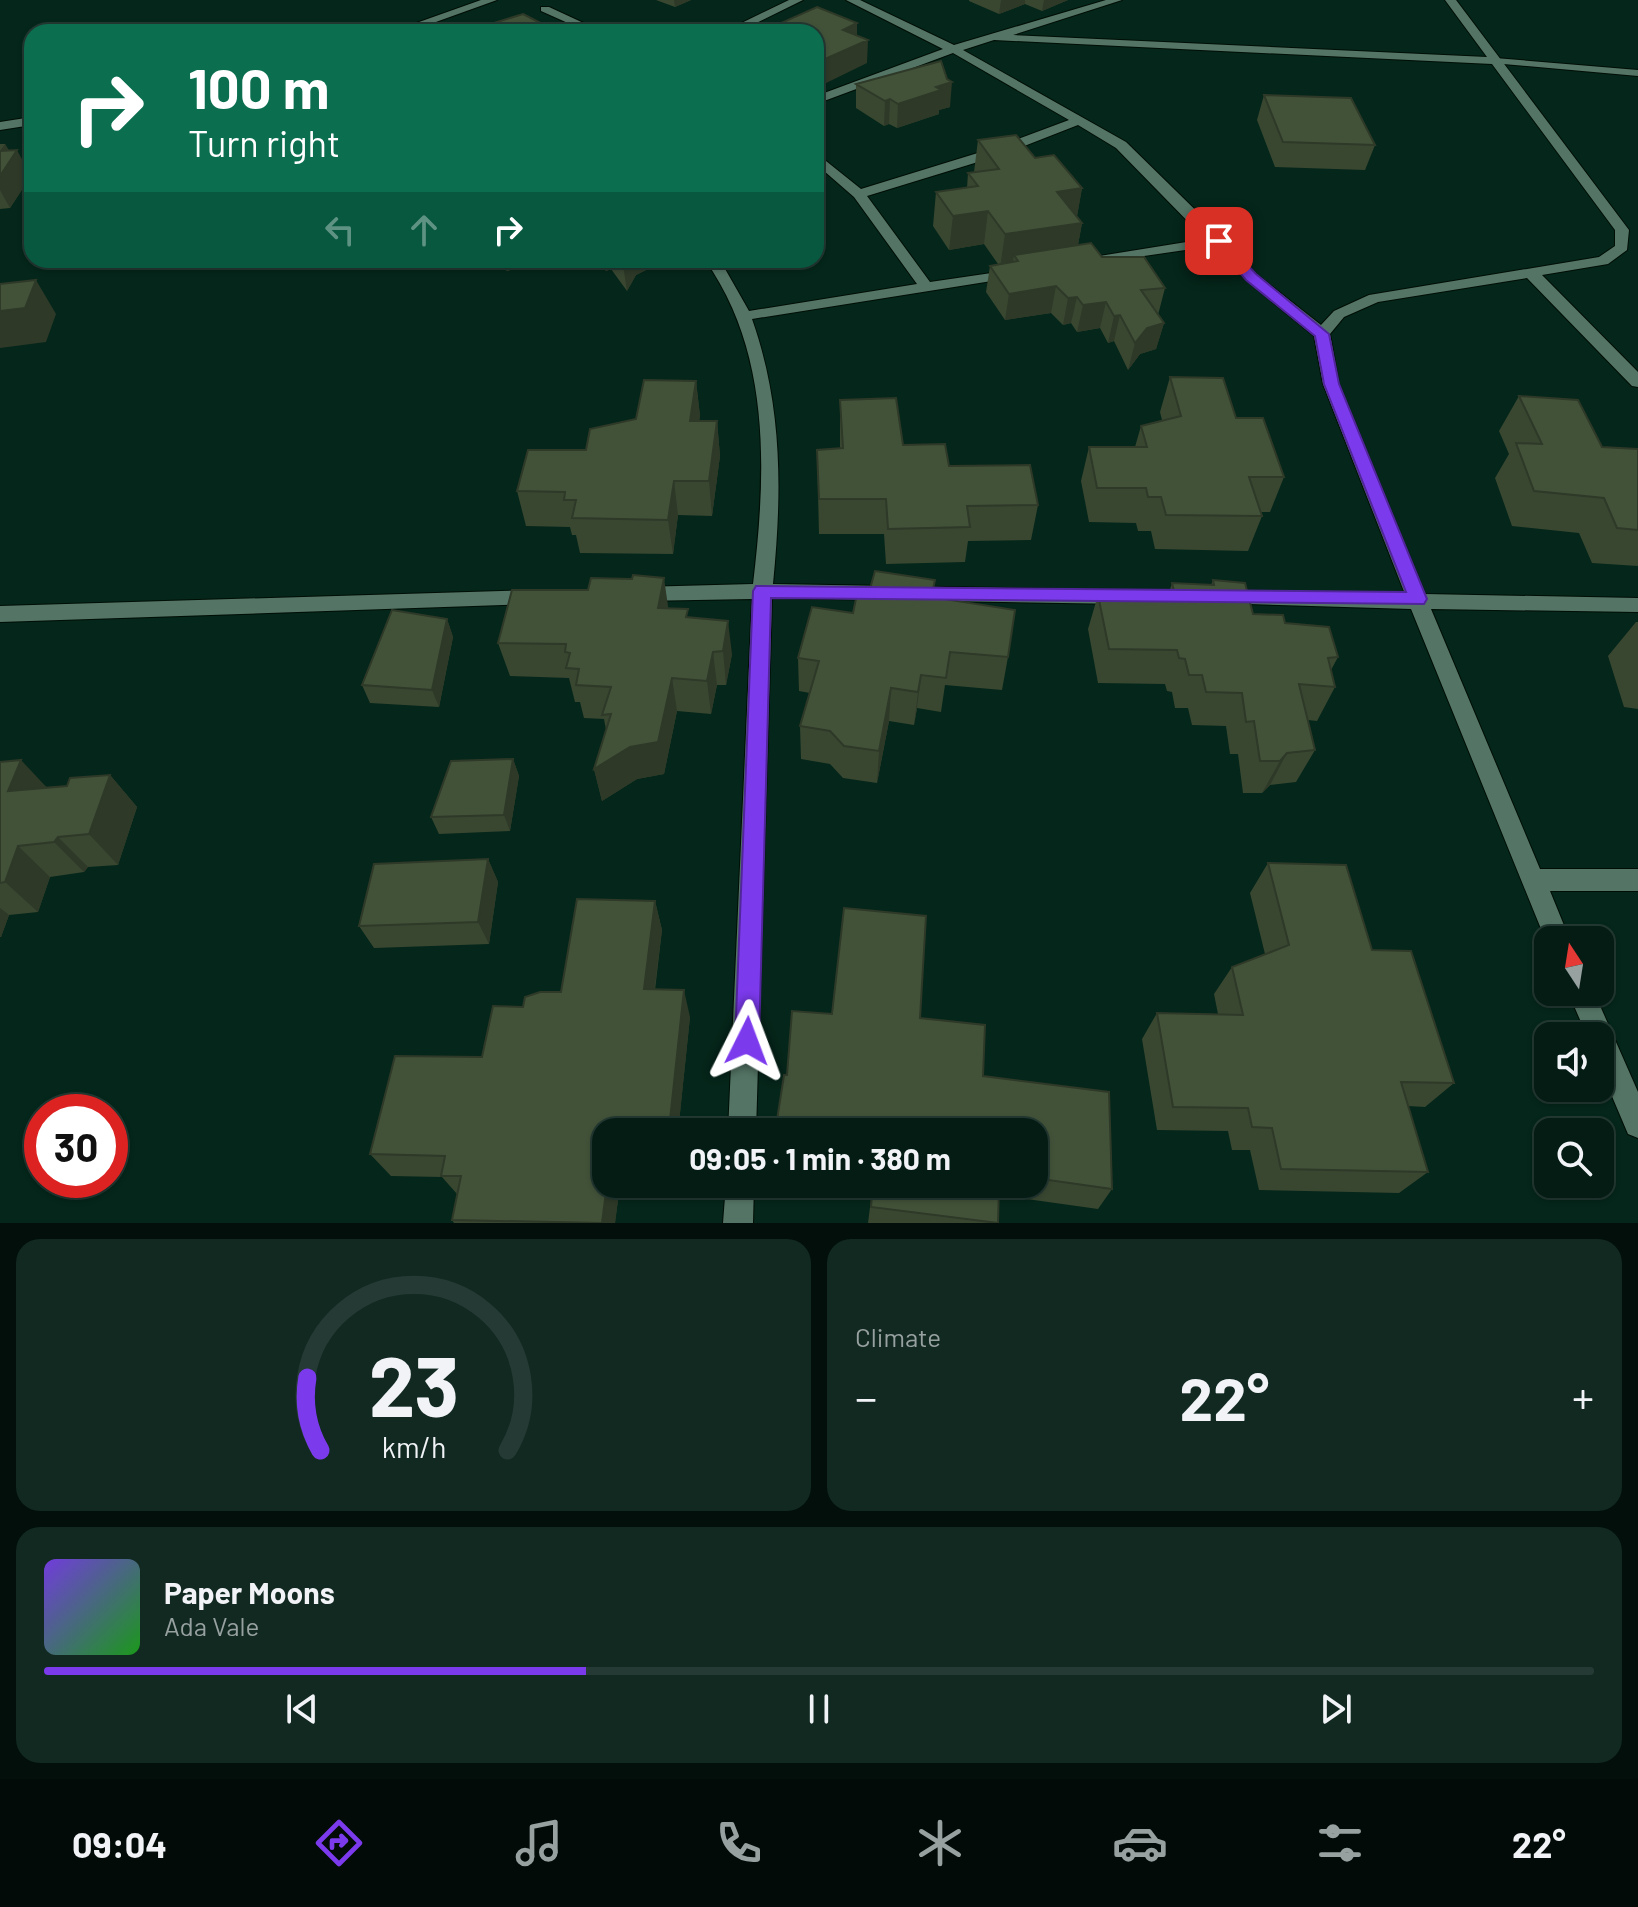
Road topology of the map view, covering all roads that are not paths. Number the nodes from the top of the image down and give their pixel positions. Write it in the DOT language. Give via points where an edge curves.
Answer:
graph roads {
  1 [pos="492,0"];
  2 [pos="798,0"];
  3 [pos="851,0"];
  4 [pos="881,0"];
  5 [pos="1115,0"];
  6 [pos="1450,0"];
  7 [pos="866,5"];
  8 [pos="545,9"];
  9 [pos="421,24"];
  10 [pos="579,24"];
  11 [pos="746,24"];
  12 [pos="993,37"];
  13 [pos="953,49"];
  14 [pos="1495,61"];
  15 [pos="1638,73"];
  16 [pos="824,97"];
  17 [pos="1081,120"];
  18 [pos="24,122"];
  19 [pos="0,126"];
  20 [pos="824,164"];
  21 [pos="859,194"];
  22 [pos="1219,241"];
  23 [pos="1620,252"];
  24 [pos="1638,252"];
  25 [pos="1065,265"];
  26 [pos="718,268"];
  27 [pos="1034,270"];
  28 [pos="1531,273"];
  29 [pos="927,288"];
  30 [pos="744,316"];
  31 [pos="1322,334"];
  32 [pos="1638,382"];
  33 [pos="762,591"];
  34 [pos="622,595"];
  35 [pos="560,596"];
  36 [pos="1150,597"];
  37 [pos="1196,598"];
  38 [pos="1418,599"];
  39 [pos="1638,605"];
  40 [pos="0,614"];
  41 [pos="1532,880"];
  42 [pos="1638,880"];
  43 [pos="1552,926"];
  44 [pos="1614,1068"];
  45 [pos="743,1118"];
  46 [pos="1638,1124"];
  47 [pos="739,1198"];
  48 [pos="738,1223"];
  1 -- 9 [label="street"];
  2 -- 11 [label="street"];
  3 -- 7 [label="street"];
  4 -- 7 [label="street"];
  5 -- 12 [label="street"];
  6 -- 14 [label="street"];
  7 -- 13 [label="street"];
  8 -- 10 [label="street"];
  12 -- 13 [label="street"];
  12 -- 14 [label="street"];
  13 -- 16 [label="street"];
  13 -- 17 [label="street"];
  14 -- 15 [label="lane"];
  14 -- 23 [label="street" via="1622,230"];
  17 -- 21 [label="street"];
  17 -- 22 [label="street" via="1121,145"];
  18 -- 19 [label="street"];
  20 -- 21 [label="street"];
  21 -- 29 [label="street"];
  22 -- 25 [label="street"];
  22 -- 31 [label="street" via="1251,277"];
  23 -- 24 [label="street"];
  23 -- 28 [label="street" via="1603,261"];
  26 -- 30 [label="street"];
  27 -- 29 [label="street"];
  28 -- 31 [label="street" via="1374,298 1339,314"];
  28 -- 32 [label="street"];
  29 -- 30 [label="street"];
  30 -- 33 [label="street" via="763,376 773,447"];
  31 -- 38 [label="street" via="1331,384"];
  33 -- 34 [label="street"];
  33 -- 36 [label="street"];
  33 -- 45 [label="street"];
  35 -- 40 [label="street"];
  37 -- 38 [label="street"];
  38 -- 39 [label="street"];
  38 -- 41 [label="street"];
  41 -- 42 [label="street"];
  41 -- 43 [label="street"];
  44 -- 46 [label="street"];
  47 -- 48 [label="street"];
}
